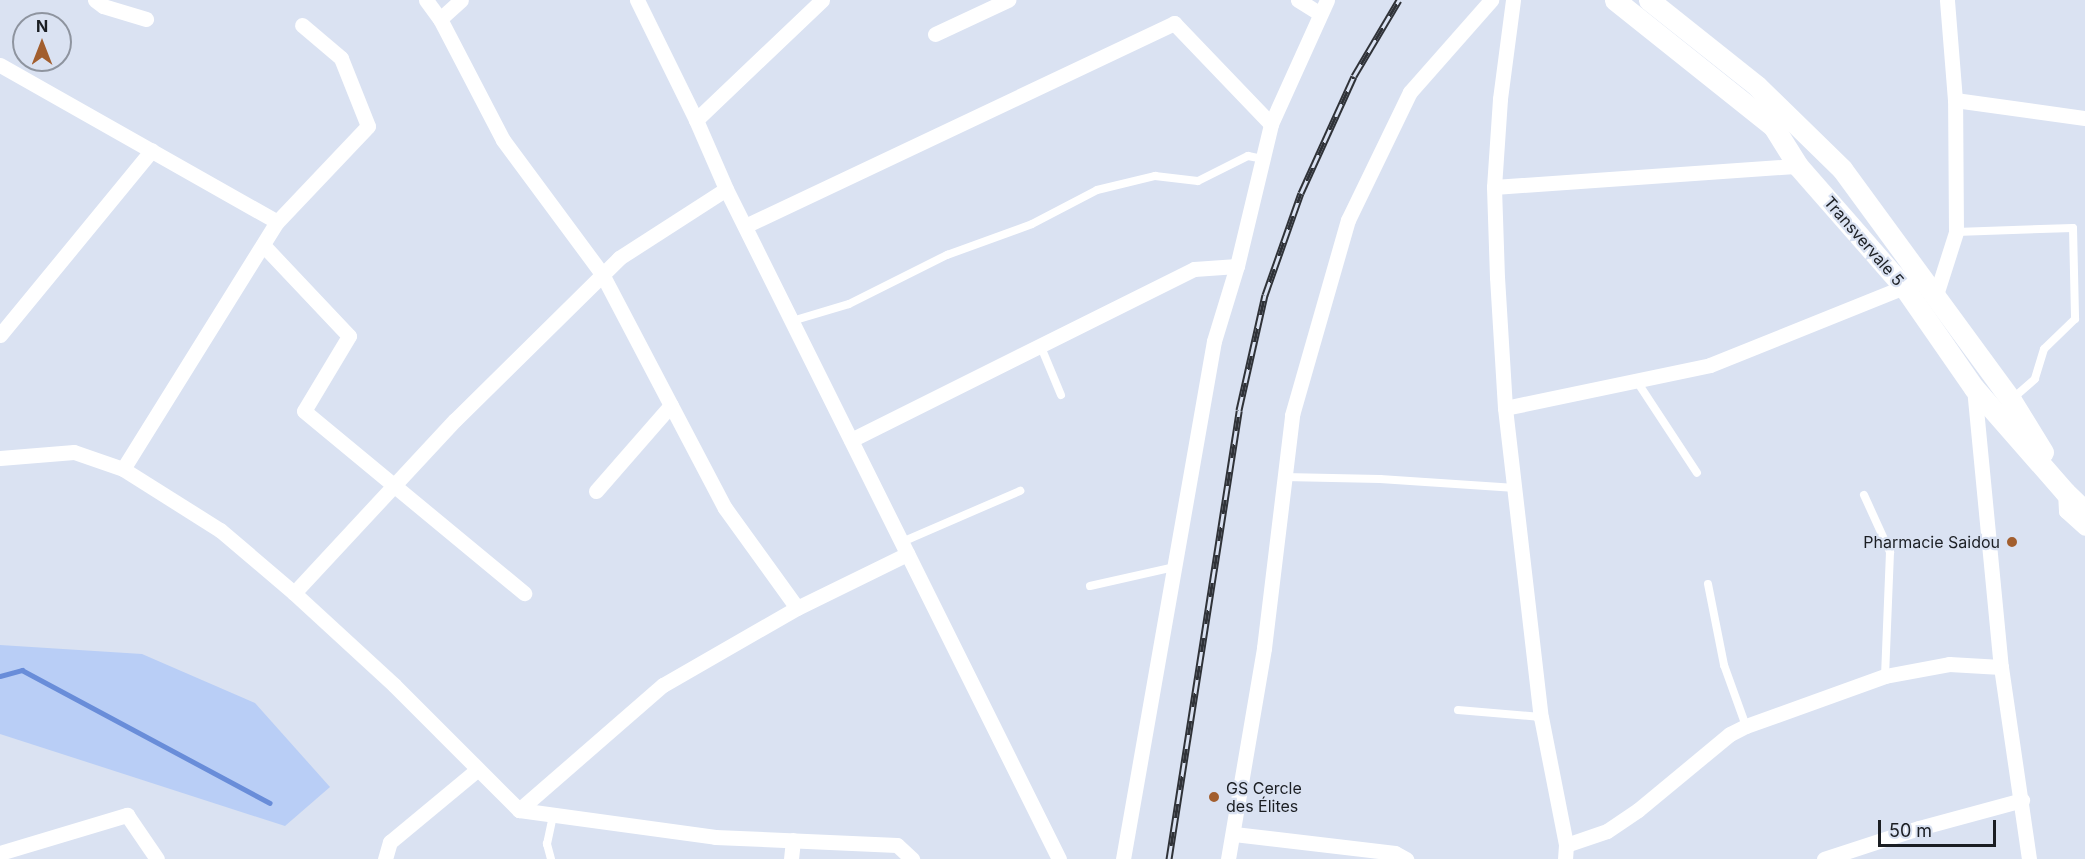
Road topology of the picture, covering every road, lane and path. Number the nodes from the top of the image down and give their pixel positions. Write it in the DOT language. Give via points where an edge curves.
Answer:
graph roads {
  1 [pos="95,0"];
  2 [pos="426,0"];
  3 [pos="461,0"];
  4 [pos="637,0"];
  5 [pos="822,0"];
  6 [pos="1008,0"];
  7 [pos="1298,0"];
  8 [pos="1491,0"];
  9 [pos="1513,0"];
  10 [pos="1615,0"];
  11 [pos="1649,0"];
  12 [pos="1947,0"];
  13 [pos="1323,6"];
  14 [pos="146,19"];
  15 [pos="440,19"];
  16 [pos="302,25"];
  17 [pos="935,34"];
  18 [pos="0,65"];
  19 [pos="1955,100"];
  20 [pos="2085,118"];
  21 [pos="696,120"];
  22 [pos="1271,124"];
  23 [pos="152,150"];
  24 [pos="1263,159"];
  25 [pos="1798,165"];
  26 [pos="1494,187"];
  27 [pos="726,189"];
  28 [pos="277,222"];
  29 [pos="745,226"];
  30 [pos="1956,232"];
  31 [pos="262,245"];
  32 [pos="1237,266"];
  33 [pos="602,274"];
  34 [pos="1904,288"];
  35 [pos="1935,298"];
  36 [pos="792,321"];
  37 [pos="0,335"];
  38 [pos="1041,347"];
  39 [pos="1636,380"];
  40 [pos="1974,388"];
  41 [pos="1061,395"];
  42 [pos="2011,400"];
  43 [pos="671,405"];
  44 [pos="1505,408"];
  45 [pos="851,440"];
  46 [pos="0,458"];
  47 [pos="123,469"];
  48 [pos="1697,473"];
  49 [pos="1284,477"];
  50 [pos="394,486"];
  51 [pos="1516,488"];
  52 [pos="596,491"];
  53 [pos="1020,491"];
  54 [pos="2075,494"];
  55 [pos="1864,495"];
  56 [pos="2085,510"];
  57 [pos="2085,528"];
  58 [pos="904,548"];
  59 [pos="1174,567"];
  60 [pos="1708,584"];
  61 [pos="1090,586"];
  62 [pos="294,593"];
  63 [pos="524,593"];
  64 [pos="797,608"];
  65 [pos="2001,667"];
  66 [pos="1885,676"];
  67 [pos="1458,710"];
  68 [pos="1541,717"];
  69 [pos="1746,726"];
  70 [pos="478,769"];
  71 [pos="2022,800"];
  72 [pos="519,810"];
  73 [pos="553,815"];
  74 [pos="1234,834"];
  75 [pos="793,840"];
  76 [pos="0,852"];
  77 [pos="1565,852"];
  78 [pos="157,859"];
  79 [pos="386,859"];
  80 [pos="550,859"];
  81 [pos="791,859"];
  82 [pos="912,859"];
  83 [pos="1059,859"];
  84 [pos="1123,859"];
  85 [pos="1228,859"];
  86 [pos="1406,859"];
  87 [pos="1824,859"];
  88 [pos="2029,859"];
  1 -- 14 [label="street"];
  2 -- 15 [label="street"];
  3 -- 15 [label="street"];
  4 -- 21 [label="street"];
  5 -- 21 [label="street"];
  6 -- 17 [label="street"];
  7 -- 13 [label="street"];
  8 -- 49 [label="street" via="1410,92 1348,220 1292,415"];
  9 -- 26 [label="street"];
  10 -- 25 [label="main road, Transvervale 5" via="1773,126"];
  11 -- 35 [label="main road, Transvervale 5" via="1757,86 1842,169"];
  12 -- 19 [label="street"];
  13 -- 22 [label="street"];
  15 -- 33 [label="street" via="503,140"];
  16 -- 28 [label="street" via="341,58 368,126"];
  18 -- 23 [label="street"];
  19 -- 20 [label="street"];
  19 -- 30 [label="street"];
  21 -- 27 [label="street"];
  22 -- 24 [label="street"];
  22 -- 29 [label="street" via="1174,23"];
  23 -- 28 [label="street"];
  23 -- 37 [label="street"];
  24 -- 32 [label="street"];
  24 -- 36 [label="lane" via="1248,156 1198,181 1155,176 1097,190 1032,224 947,255 849,304"];
  25 -- 26 [label="street"];
  25 -- 34 [label="main road, Transvervale 5"];
  26 -- 44 [label="street"];
  27 -- 29 [label="street"];
  27 -- 33 [label="street" via="619,258"];
  28 -- 31 [label="street"];
  29 -- 36 [label="street"];
  30 -- 35 [label="street"];
  30 -- 42 [label="lane" via="2073,228 2075,319 2044,349 2035,380"];
  31 -- 47 [label="street"];
  31 -- 50 [label="street" via="349,336 303,411"];
  32 -- 38 [label="street" via="1194,269"];
  32 -- 59 [label="street" via="1214,340"];
  33 -- 43 [label="street"];
  33 -- 50 [label="street"];
  34 -- 39 [label="street" via="1710,364"];
  34 -- 40 [label="main road, Transvervale 5"];
  35 -- 42 [label="main road, Transvervale 5"];
  36 -- 45 [label="street"];
  38 -- 41 [label="lane"];
  38 -- 45 [label="street"];
  39 -- 44 [label="street"];
  39 -- 48 [label="lane"];
  40 -- 54 [label="main road, Transvervale 5"];
  40 -- 65 [label="street"];
  42 -- 54 [label="main road, Transvervale 5" via="2044,454"];
  43 -- 52 [label="street"];
  43 -- 64 [label="street" via="725,508"];
  44 -- 51 [label="street"];
  45 -- 58 [label="street"];
  46 -- 47 [label="street" via="74,452"];
  47 -- 62 [label="street" via="220,530"];
  49 -- 51 [label="lane"];
  49 -- 74 [label="street" via="1264,648"];
  50 -- 62 [label="street"];
  50 -- 63 [label="street"];
  51 -- 68 [label="street"];
  53 -- 58 [label="lane"];
  54 -- 56 [label="main road, Transvervale 5"];
  54 -- 57 [label="street" via="2066,511"];
  55 -- 66 [label="lane" via="1890,552"];
  58 -- 64 [label="street"];
  58 -- 83 [label="street"];
  59 -- 61 [label="lane"];
  59 -- 84 [label="street"];
  60 -- 69 [label="lane" via="1724,665"];
  62 -- 70 [label="street"];
  64 -- 72 [label="street" via="663,685"];
  65 -- 66 [label="street" via="1949,664"];
  65 -- 71 [label="street"];
  66 -- 69 [label="street"];
  67 -- 68 [label="lane"];
  68 -- 77 [label="street"];
  69 -- 77 [label="street" via="1730,734 1630,815"];
  70 -- 72 [label="street"];
  70 -- 79 [label="street" via="390,842"];
  71 -- 87 [label="street"];
  71 -- 88 [label="street"];
  72 -- 73 [label="street"];
  73 -- 75 [label="street" via="715,837"];
  73 -- 80 [label="lane" via="548,844"];
  74 -- 85 [label="street"];
  74 -- 86 [label="street" via="1395,853"];
  75 -- 81 [label="street"];
  75 -- 82 [label="street" via="897,845"];
  76 -- 78 [label="street" via="127,815"];
}
